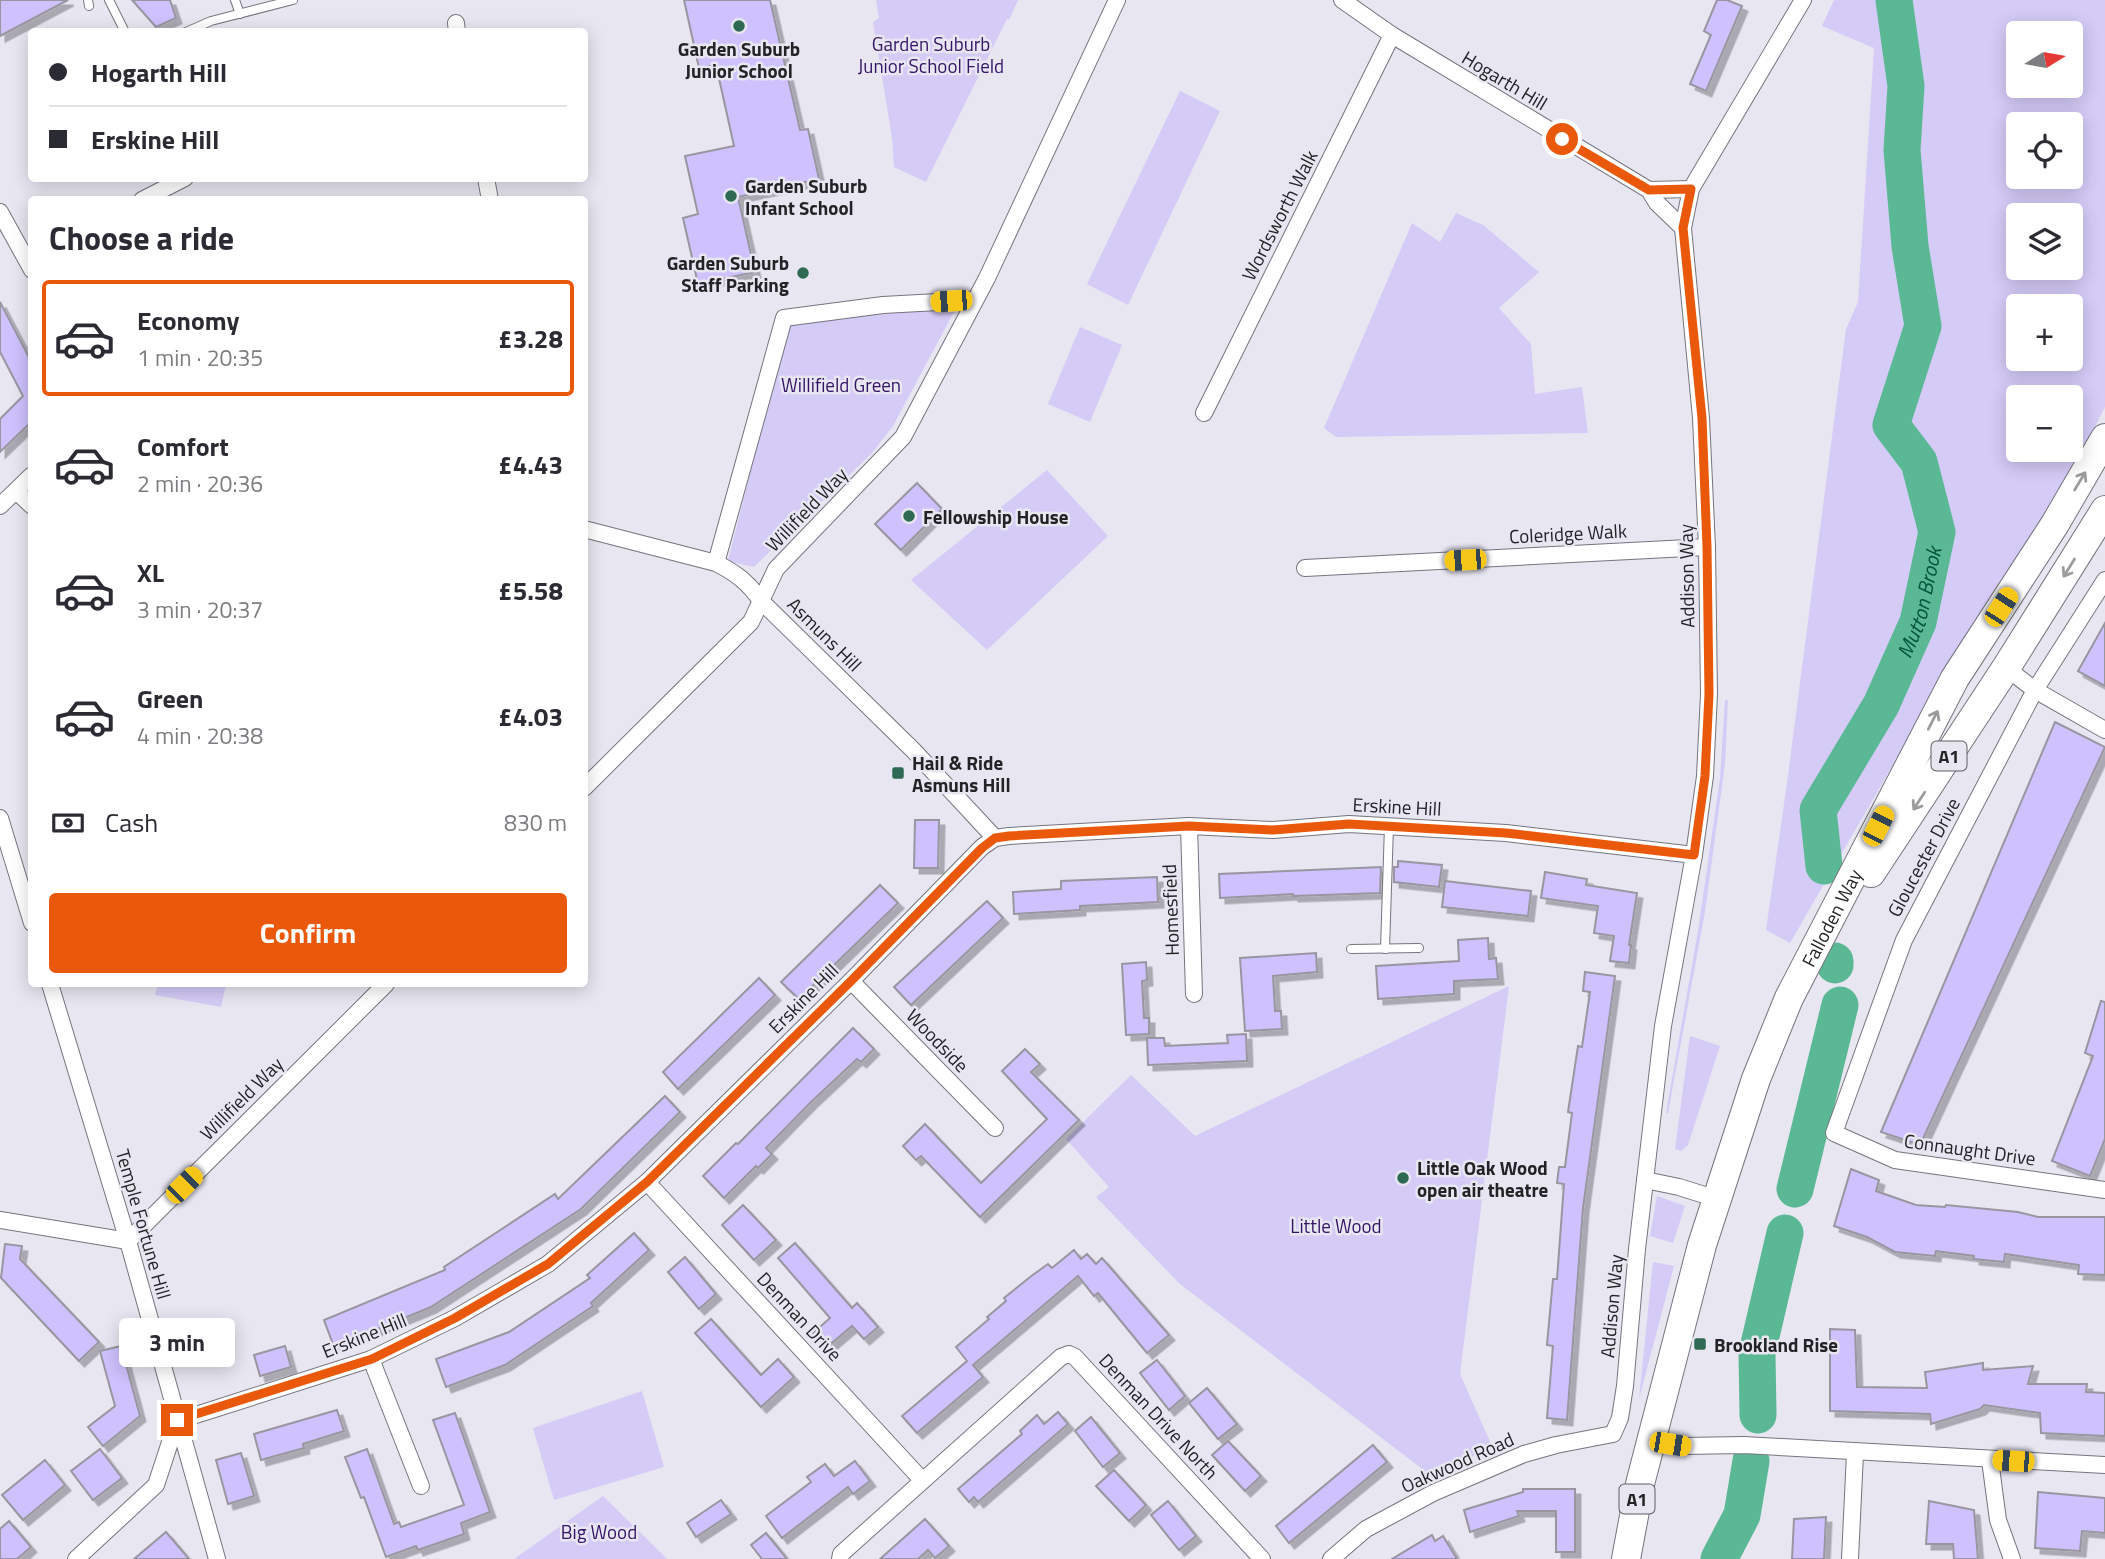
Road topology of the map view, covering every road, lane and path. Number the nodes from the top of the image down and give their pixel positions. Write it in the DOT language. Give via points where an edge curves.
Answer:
graph roads {
  1 [pos="109,0"];
  2 [pos="235,0"];
  3 [pos="293,0"];
  4 [pos="1117,0"];
  5 [pos="1342,0"];
  6 [pos="1803,0"];
  7 [pos="240,13"];
  8 [pos="123,28"];
  9 [pos="195,28"];
  10 [pos="1392,35"];
  11 [pos="177,182"];
  12 [pos="1691,189"];
  13 [pos="1649,190"];
  14 [pos="150,196"];
  15 [pos="0,212"];
  16 [pos="1683,228"];
  17 [pos="28,259"];
  18 [pos="974,300"];
  19 [pos="1203,414"];
  20 [pos="2105,438"];
  21 [pos="28,479"];
  22 [pos="16,491"];
  23 [pos="28,502"];
  24 [pos="0,506"];
  25 [pos="2105,510"];
  26 [pos="588,531"];
  27 [pos="1707,547"];
  28 [pos="716,563"];
  29 [pos="1305,568"];
  30 [pos="2105,580"];
  31 [pos="761,601"];
  32 [pos="1974,648"];
  33 [pos="2006,668"];
  34 [pos="2035,690"];
  35 [pos="2105,730"];
  36 [pos="588,784"];
  37 [pos="0,818"];
  38 [pos="1189,826"];
  39 [pos="1388,826"];
  40 [pos="995,838"];
  41 [pos="1694,855"];
  42 [pos="28,910"];
  43 [pos="1385,948"];
  44 [pos="1419,948"];
  45 [pos="1351,949"];
  46 [pos="851,981"];
  47 [pos="51,987"];
  48 [pos="383,987"];
  49 [pos="1194,994"];
  50 [pos="1789,998"];
  51 [pos="995,1128"];
  52 [pos="1834,1133"];
  53 [pos="1644,1180"];
  54 [pos="647,1182"];
  55 [pos="2105,1189"];
  56 [pos="1717,1199"];
  57 [pos="0,1220"];
  58 [pos="128,1241"];
  59 [pos="372,1359"];
  60 [pos="177,1420"];
  61 [pos="1613,1434"];
  62 [pos="1651,1440"];
  63 [pos="1855,1452"];
  64 [pos="1990,1460"];
  65 [pos="2105,1465"];
  66 [pos="922,1480"];
  67 [pos="421,1486"];
  68 [pos="76,1559"];
  69 [pos="217,1559"];
  70 [pos="840,1559"];
  71 [pos="1262,1559"];
  72 [pos="1331,1559"];
  73 [pos="1626,1559"];
  74 [pos="1850,1559"];
  75 [pos="2012,1559"];
  1 -- 8 [label="lane"];
  2 -- 7 [label="lane"];
  3 -- 7 [label="lane"];
  4 -- 18 [label="street, Willifield Way"];
  5 -- 10 [label="street, Hogarth Hill"];
  6 -- 12 [label="street, Addison Way"];
  7 -- 9 [label="lane"];
  10 -- 13 [label="street, Hogarth Hill"];
  10 -- 19 [label="street, Wordsworth Walk"];
  11 -- 14 [label="street"];
  12 -- 13 [label="street"];
  12 -- 16 [label="street, Addison Way"];
  13 -- 16 [label="street, Hogarth Hill"];
  15 -- 17 [label="street"];
  16 -- 27 [label="street, Addison Way" via="1702,418"];
  18 -- 28 [label="street" via="883,305 784,318"];
  18 -- 31 [label="street, Willifield Way" via="903,437 776,569"];
  32 -- 20 [label="highway, Falloden Way / A1, one-way"];
  21 -- 22 [label="street"];
  22 -- 23 [label="street"];
  22 -- 24 [label="street"];
  25 -- 33 [label="highway, Falloden Way / A1, one-way"];
  26 -- 28 [label="street, Asmuns Hill"];
  27 -- 29 [label="street, Coleridge Walk"];
  27 -- 41 [label="street, Addison Way" via="1709,694 1705,776"];
  28 -- 31 [label="street, Asmuns Hill" via="750,585"];
  30 -- 34 [label="street, Gloucester Drive"];
  31 -- 36 [label="street, Willifield Way" via="751,622"];
  31 -- 40 [label="street, Asmuns Hill"];
  32 -- 33 [label="highway"];
  50 -- 32 [label="highway, Falloden Way / A1, one-way"];
  33 -- 34 [label="street"];
  33 -- 50 [label="highway, Falloden Way / A1, one-way"];
  34 -- 35 [label="street"];
  34 -- 52 [label="street, Gloucester Drive" via="1903,940"];
  37 -- 42 [label="street"];
  38 -- 39 [label="street, Erskine Hill" via="1273,830"];
  38 -- 40 [label="street, Erskine Hill"];
  38 -- 49 [label="street, Homesfield"];
  39 -- 41 [label="street, Erskine Hill" via="1506,833"];
  39 -- 43 [label="lane"];
  40 -- 46 [label="street, Erskine Hill"];
  41 -- 53 [label="street, Addison Way" via="1662,1026"];
  43 -- 44 [label="lane"];
  43 -- 45 [label="lane"];
  46 -- 51 [label="street, Woodside"];
  46 -- 54 [label="street, Erskine Hill"];
  47 -- 58 [label="street, Temple Fortune Hill"];
  48 -- 58 [label="street, Willifield Way"];
  50 -- 56 [label="highway, Falloden Way / A1" via="1756,1079"];
  52 -- 55 [label="street, Connaught Drive" via="1895,1160"];
  53 -- 56 [label="street"];
  53 -- 61 [label="street, Addison Way" via="1625,1386"];
  54 -- 59 [label="street, Erskine Hill" via="548,1264"];
  54 -- 66 [label="street, Denman Drive"];
  56 -- 62 [label="highway, Falloden Way / A1"];
  57 -- 58 [label="street"];
  58 -- 60 [label="street, Temple Fortune Hill"];
  59 -- 60 [label="street, Erskine Hill"];
  59 -- 67 [label="street"];
  60 -- 68 [label="street" via="156,1485"];
  60 -- 69 [label="street, Temple Fortune Hill"];
  61 -- 72 [label="street, Oakwood Road" via="1524,1454 1433,1493 1366,1529"];
  62 -- 63 [label="street" via="1684,1446"];
  62 -- 73 [label="highway, Falloden Way / A1"];
  63 -- 64 [label="street"];
  63 -- 74 [label="street"];
  64 -- 65 [label="street"];
  64 -- 75 [label="street" via="1998,1520"];
  66 -- 70 [label="street"];
  66 -- 71 [label="street, Denman Drive North" via="1069,1354"];
}
